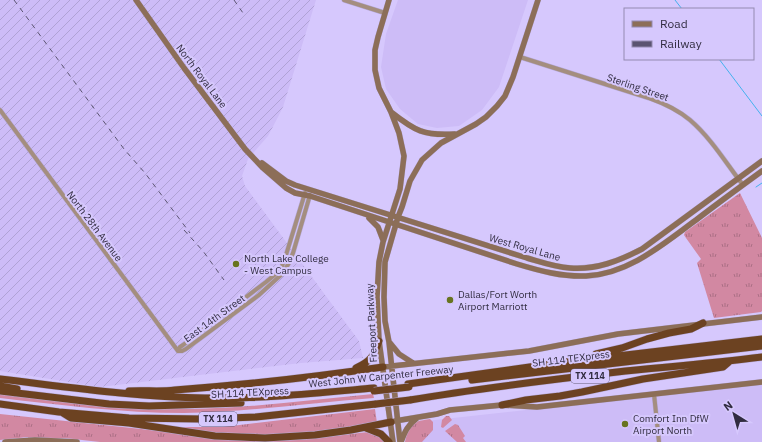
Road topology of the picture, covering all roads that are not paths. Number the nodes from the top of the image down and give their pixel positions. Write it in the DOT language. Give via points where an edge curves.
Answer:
graph roads {
  1 [pos="136,0"];
  2 [pos="344,0"];
  3 [pos="389,0"];
  4 [pos="538,0"];
  5 [pos="385,13"];
  6 [pos="520,57"];
  7 [pos="0,110"];
  8 [pos="391,112"];
  9 [pos="457,134"];
  10 [pos="762,161"];
  11 [pos="762,170"];
  12 [pos="738,178"];
  13 [pos="743,185"];
  14 [pos="308,192"];
  15 [pos="366,215"];
  16 [pos="395,216"];
  17 [pos="393,223"];
  18 [pos="674,226"];
  19 [pos="679,232"];
  20 [pos="384,241"];
  21 [pos="509,253"];
  22 [pos="506,261"];
  23 [pos="597,266"];
  24 [pos="598,274"];
  25 [pos="384,301"];
  26 [pos="377,302"];
  27 [pos="762,317"];
  28 [pos="703,324"];
  29 [pos="762,339"];
  30 [pos="379,341"];
  31 [pos="389,342"];
  32 [pos="762,346"];
  33 [pos="178,351"];
  34 [pos="762,357"];
  35 [pos="730,361"];
  36 [pos="558,363"];
  37 [pos="414,364"];
  38 [pos="392,366"];
  39 [pos="383,367"];
  40 [pos="350,371"];
  41 [pos="0,379"];
  42 [pos="762,382"];
  43 [pos="408,385"];
  44 [pos="0,386"];
  45 [pos="374,389"];
  46 [pos="0,391"];
  47 [pos="113,392"];
  48 [pos="654,394"];
  49 [pos="50,397"];
  50 [pos="0,404"];
  51 [pos="502,405"];
  52 [pos="59,412"];
  53 [pos="418,417"];
  54 [pos="394,421"];
  55 [pos="366,428"];
  56 [pos="5,442"];
  57 [pos="77,442"];
  58 [pos="389,442"];
  59 [pos="393,442"];
  60 [pos="401,442"];
  61 [pos="660,442"];
  1 -- 14 [label="main road, North Royal Lane" via="246,149 256,160"];
  2 -- 5 [label="street"];
  3 -- 5 [label="main road, Freeport Parkway"];
  4 -- 6 [label="main road"];
  5 -- 8 [label="main road, Freeport Parkway" via="375,50 375,70 379,88"];
  6 -- 9 [label="main road, Freeport Parkway" via="505,96 497,106 476,124"];
  6 -- 12 [label="street, Sterling Street" via="671,107 702,131"];
  7 -- 33 [label="street, North 28th Avenue"];
  8 -- 9 [label="main road" via="422,132 437,135"];
  8 -- 16 [label="main road, Freeport Parkway" via="404,156"];
  9 -- 16 [label="main road, Freeport Parkway" via="441,143 422,160 410,181 402,207"];
  10 -- 12 [label="main road, West Royal Lane"];
  11 -- 13 [label="main road, West Royal Lane"];
  12 -- 13 [label="street, Sterling Street"];
  12 -- 18 [label="main road, West Royal Lane"];
  13 -- 19 [label="main road, West Royal Lane"];
  14 -- 15 [label="main road, North Royal Lane"];
  14 -- 16 [label="main road, West Royal Lane"];
  14 -- 33 [label="street, East 14th Street" via="278,272"];
  15 -- 17 [label="main road, North Royal Lane"];
  15 -- 20 [label="main road" via="378,227"];
  16 -- 17 [label="main road, Freeport Parkway"];
  16 -- 21 [label="main road, West Royal Lane"];
  17 -- 20 [label="main road, Freeport Parkway"];
  17 -- 22 [label="main road, West Royal Lane"];
  17 -- 25 [label="main road, Freeport Parkway" via="386,262"];
  18 -- 19 [label="main road"];
  18 -- 23 [label="main road, West Royal Lane" via="642,249"];
  19 -- 24 [label="main road, West Royal Lane" via="639,260"];
  20 -- 26 [label="main road, Freeport Parkway" via="377,279"];
  21 -- 22 [label="main road"];
  21 -- 23 [label="main road, West Royal Lane" via="569,268"];
  22 -- 24 [label="main road, West Royal Lane" via="555,274"];
  23 -- 24 [label="main road"];
  25 -- 26 [label="main road"];
  25 -- 31 [label="main road, Freeport Parkway"];
  26 -- 30 [label="main road, Freeport Parkway"];
  27 -- 28 [label="main road, West John W Carpenter Freeway"];
  28 -- 36 [label="highway" via="599,354 566,358"];
  28 -- 37 [label="main road, West John W Carpenter Freeway" via="618,334 529,352"];
  29 -- 36 [label="highway, West John W Carpenter Freeway / TX 114"];
  30 -- 39 [label="main road, Freeport Parkway"];
  30 -- 40 [label="highway" via="376,351 366,364"];
  31 -- 37 [label="main road" via="399,354"];
  31 -- 38 [label="main road, Freeport Parkway"];
  32 -- 43 [label="highway, SH 114 TEXpress"];
  34 -- 35 [label="highway, TX 114"];
  35 -- 51 [label="highway" via="723,367"];
  35 -- 52 [label="highway, TX 114, bridge" via="601,374 410,400 256,417 129,418"];
  36 -- 43 [label="highway, West John W Carpenter Freeway / TX 114"];
  37 -- 38 [label="main road, West John W Carpenter Freeway"];
  38 -- 39 [label="main road, West John W Carpenter Freeway"];
  38 -- 54 [label="main road, Freeport Parkway"];
  39 -- 40 [label="highway"];
  39 -- 54 [label="main road, Freeport Parkway"];
  40 -- 47 [label="highway" via="238,385 167,391"];
  41 -- 47 [label="highway, West John W Carpenter Freeway / TX 114"];
  42 -- 48 [label="main road"];
  43 -- 45 [label="highway, West John W Carpenter Freeway / TX 114"];
  44 -- 49 [label="highway"];
  45 -- 47 [label="highway, West John W Carpenter Freeway / TX 114" via="261,398 205,398"];
  45 -- 49 [label="highway, SH 114 TEXpress" via="276,401 148,406"];
  46 -- 49 [label="highway, SH 114 TEXpress"];
  48 -- 51 [label="main road" via="537,407"];
  48 -- 61 [label="street"];
  50 -- 52 [label="highway, TX 114"];
  51 -- 53 [label="main road" via="450,410"];
  52 -- 55 [label="highway" via="71,418 241,438 314,435"];
  53 -- 54 [label="main road"];
  53 -- 60 [label="main road" via="410,423"];
  54 -- 55 [label="highway"];
  54 -- 59 [label="main road, Freeport Parkway"];
  54 -- 60 [label="main road, Freeport Parkway"];
  55 -- 58 [label="highway" via="381,434"];
  56 -- 57 [label="main road"];
}
